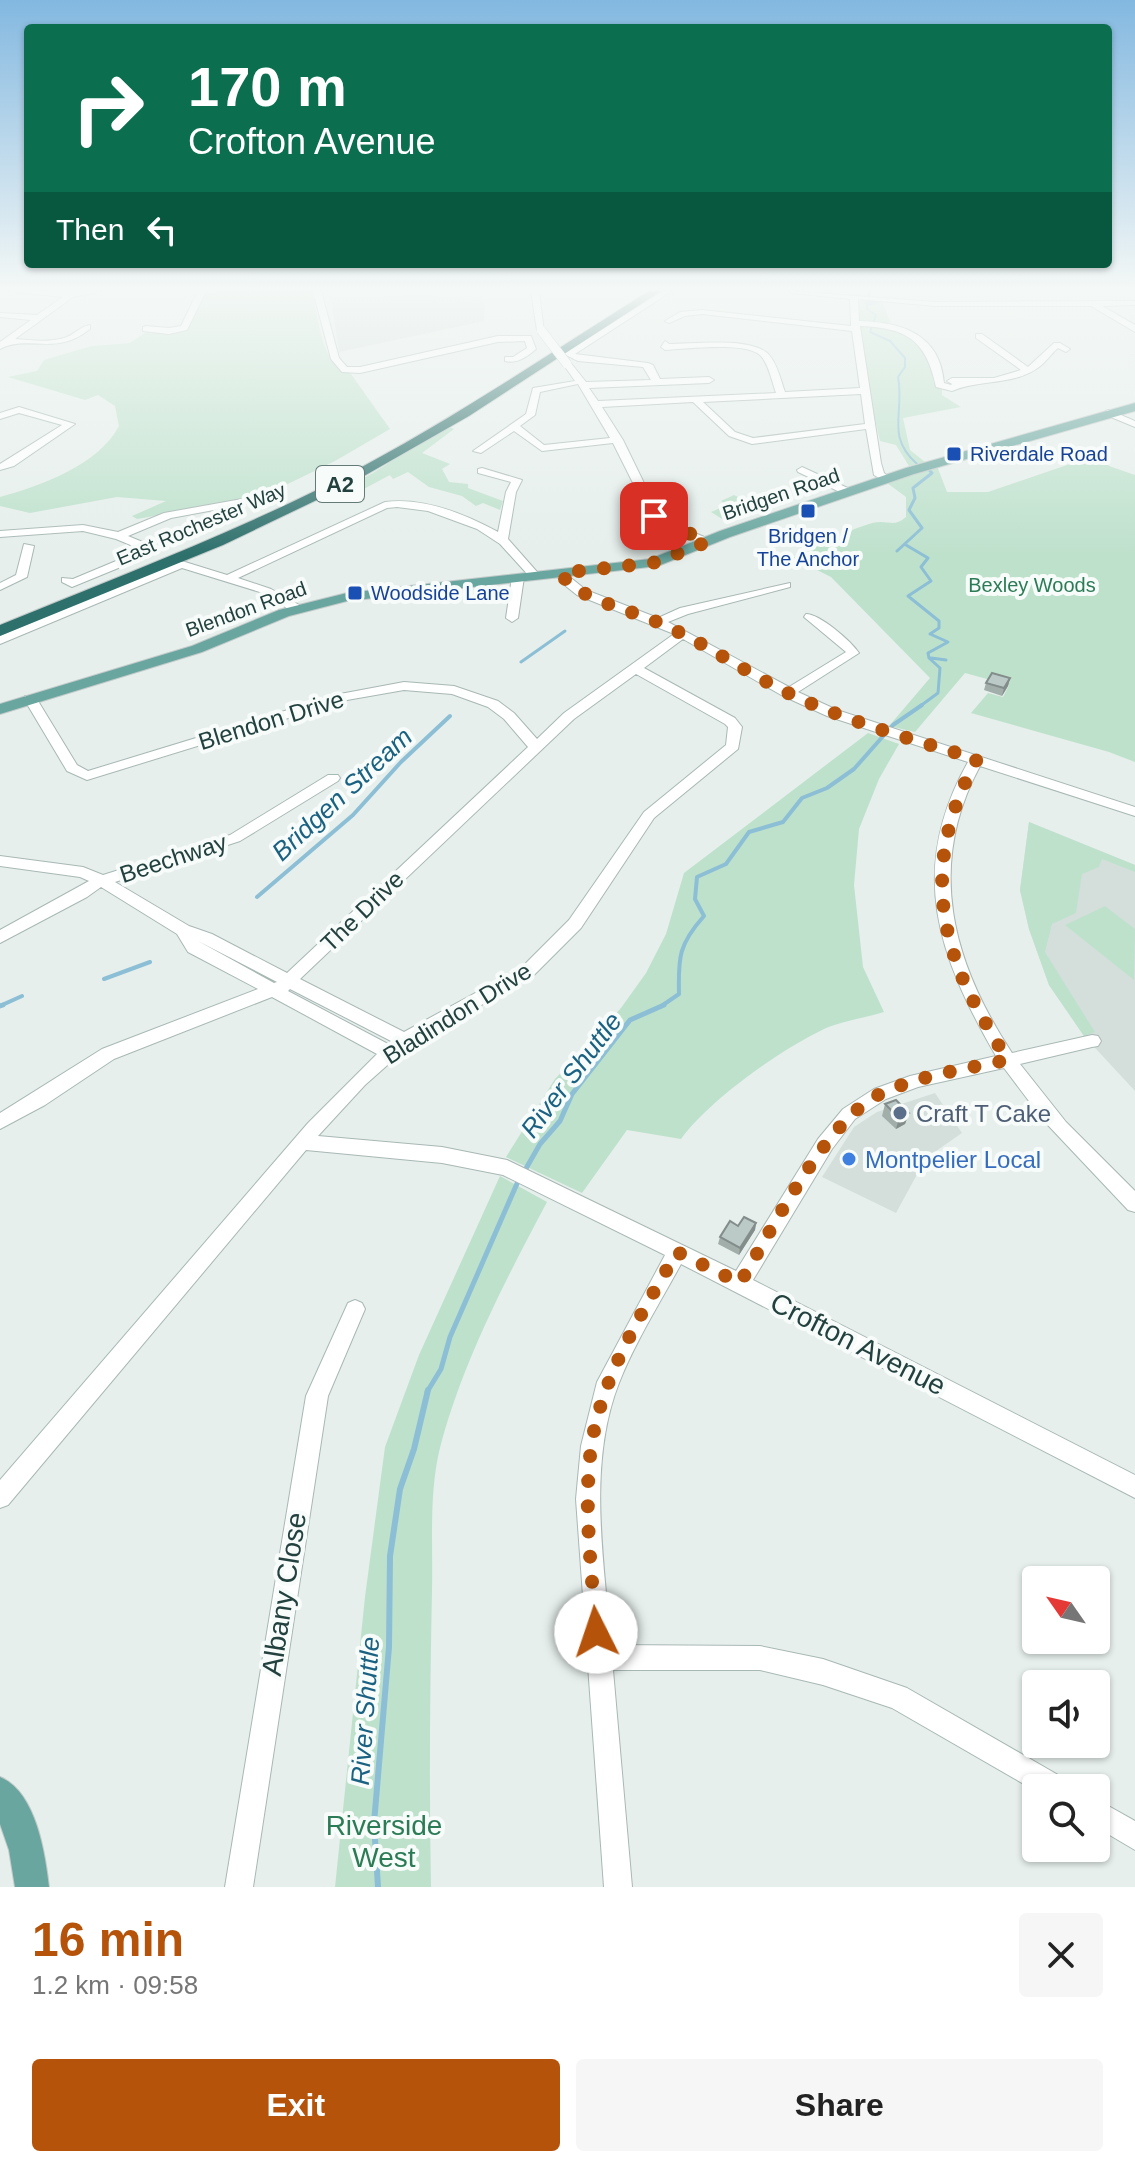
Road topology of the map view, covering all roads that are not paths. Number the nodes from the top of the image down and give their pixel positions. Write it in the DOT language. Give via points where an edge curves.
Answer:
graph roads {
  1 [pos="496,379"];
  2 [pos="516,379"];
  3 [pos="576,379"];
  4 [pos="655,379"];
  5 [pos="775,379"];
  6 [pos="863,379"];
  7 [pos="940,379"];
  8 [pos="991,379"];
  9 [pos="709,380"];
  10 [pos="657,383"];
  11 [pos="579,384"];
  12 [pos="865,391"];
  13 [pos="782,395"];
  14 [pos="696,400"];
  15 [pos="597,404"];
  16 [pos="1135,407"];
  17 [pos="1109,413"];
  18 [pos="0,416"];
  19 [pos="1135,424"];
  20 [pos="514,426"];
  21 [pos="871,426"];
  22 [pos="618,440"];
  23 [pos="478,451"];
  24 [pos="0,467"];
  25 [pos="808,470"];
  26 [pos="482,471"];
  27 [pos="886,479"];
  28 [pos="848,492"];
  29 [pos="242,502"];
  30 [pos="0,534"];
  31 [pos="119,536"];
  32 [pos="502,540"];
  33 [pos="707,542"];
  34 [pos="28,546"];
  35 [pos="561,573"];
  36 [pos="526,576"];
  37 [pos="230,578"];
  38 [pos="66,580"];
  39 [pos="786,585"];
  40 [pos="0,587"];
  41 [pos="297,609"];
  42 [pos="810,617"];
  43 [pos="512,618"];
  44 [pos="0,622"];
  45 [pos="659,622"];
  46 [pos="0,631"];
  47 [pos="682,634"];
  48 [pos="0,640"];
  49 [pos="635,668"];
  50 [pos="788,693"];
  51 [pos="30,699"];
  52 [pos="0,709"];
  53 [pos="536,747"];
  54 [pos="977,759"];
  55 [pos="333,778"];
  56 [pos="1135,812"];
  57 [pos="0,861"];
  58 [pos="101,880"];
  59 [pos="183,930"];
  60 [pos="0,937"];
  61 [pos="290,981"];
  62 [pos="273,991"];
  63 [pos="404,1040"];
  64 [pos="1092,1041"];
  65 [pos="389,1052"];
  66 [pos="1007,1060"];
  67 [pos="0,1122"];
  68 [pos="302,1142"];
  69 [pos="1135,1204"];
  70 [pos="677,1252"];
  71 [pos="740,1283"];
  72 [pos="355,1309"];
  73 [pos="1135,1487"];
  74 [pos="0,1497"];
  75 [pos="598,1657"];
  76 [pos="1033,1774"];
  77 [pos="0,1794"];
  78 [pos="1110,1821"];
  79 [pos="1135,1836"];
  80 [pos="32,1887"];
  81 [pos="239,1887"];
  82 [pos="618,1887"];
  1 -- 44 [label="highway, East Rochester Way / A2" via="343,473"];
  2 -- 46 [label="highway, East Rochester Way / A2" via="347,481"];
  3 -- 11 [label="street, bridge"];
  4 -- 10 [label="street"];
  5 -- 13 [label="street"];
  6 -- 12 [label="street"];
  7 -- 8 [label="street" via="944,388"];
  9 -- 10 [label="street"];
  10 -- 11 [label="street"];
  11 -- 15 [label="street"];
  11 -- 20 [label="street" via="536,390 532,413"];
  12 -- 13 [label="street"];
  12 -- 21 [label="street"];
  13 -- 14 [label="street"];
  14 -- 15 [label="street"];
  14 -- 21 [label="street" via="735,436 752,441"];
  15 -- 22 [label="street"];
  16 -- 17 [label="main road, Bridgen Road"];
  17 -- 19 [label="street"];
  17 -- 27 [label="main road, Bridgen Road"];
  18 -- 24 [label="street" via="19,410 70,424"];
  20 -- 22 [label="street" via="542,448"];
  20 -- 23 [label="street"];
  21 -- 27 [label="street" via="879,475"];
  22 -- 33 [label="street" via="642,490 645,509"];
  25 -- 28 [label="street"];
  26 -- 32 [label="street" via="517,480"];
  27 -- 28 [label="main road, Bridgen Road"];
  28 -- 33 [label="main road, Bridgen Road"];
  29 -- 31 [label="street" via="156,519"];
  30 -- 31 [label="street" via="83,528"];
  31 -- 38 [label="street" via="146,547 146,553 72,584"];
  32 -- 36 [label="street"];
  32 -- 37 [label="street" via="461,518 391,503"];
  33 -- 35 [label="main road, Bridgen Road" via="653,563"];
  34 -- 40 [label="street" via="21,577"];
  35 -- 36 [label="main road, Blendon Road"];
  35 -- 45 [label="street" via="584,593"];
  36 -- 41 [label="main road, Blendon Road" via="364,594"];
  36 -- 43 [label="street"];
  37 -- 41 [label="street"];
  37 -- 48 [label="street" via="187,565 172,566"];
  39 -- 45 [label="street"];
  41 -- 51 [label="main road, Blendon Road" via="193,650"];
  42 -- 50 [label="street" via="853,653"];
  45 -- 47 [label="street"];
  47 -- 49 [label="street, The Drive"];
  47 -- 50 [label="street"];
  49 -- 53 [label="street, The Drive"];
  49 -- 63 [label="street, Bladindon Drive" via="730,721 735,727 733,746 649,815 598,893 545,957"];
  50 -- 54 [label="street" via="872,727"];
  51 -- 52 [label="main road, Blendon Road"];
  51 -- 53 [label="street, Blendon Drive" via="72,768 87,776 345,697 404,686 454,690 493,704"];
  53 -- 61 [label="street, The Drive"];
  54 -- 56 [label="street"];
  54 -- 66 [label="street" via="947,828 941,870 946,923 965,983"];
  55 -- 58 [label="street, Beechway" via="235,838"];
  57 -- 58 [label="street, Beechway" via="83,872"];
  58 -- 59 [label="street"];
  58 -- 60 [label="street"];
  59 -- 61 [label="street"];
  59 -- 62 [label="street" via="194,948"];
  61 -- 62 [label="street, The Drive"];
  61 -- 63 [label="street"];
  62 -- 65 [label="street"];
  62 -- 67 [label="street, The Drive" via="121,1048"];
  63 -- 65 [label="street, Bladindon Drive"];
  64 -- 66 [label="street"];
  65 -- 68 [label="street, Bladindon Drive"];
  66 -- 69 [label="street" via="1049,1115"];
  66 -- 71 [label="street" via="916,1081 880,1094 849,1114"];
  68 -- 70 [label="street, Crofton Avenue" via="500,1165"];
  68 -- 74 [label="street, Bladindon Drive"];
  70 -- 71 [label="street, Crofton Avenue"];
  70 -- 75 [label="street" via="608,1382 592,1446 587,1499"];
  71 -- 73 [label="street, Crofton Avenue"];
  72 -- 81 [label="street, Albany Close" via="317,1396"];
  75 -- 76 [label="street" via="760,1658 823,1672 898,1697"];
  75 -- 82 [label="street"];
  77 -- 80 [label="main road" via="18,1821"];
  78 -- 79 [label="street"];
}
